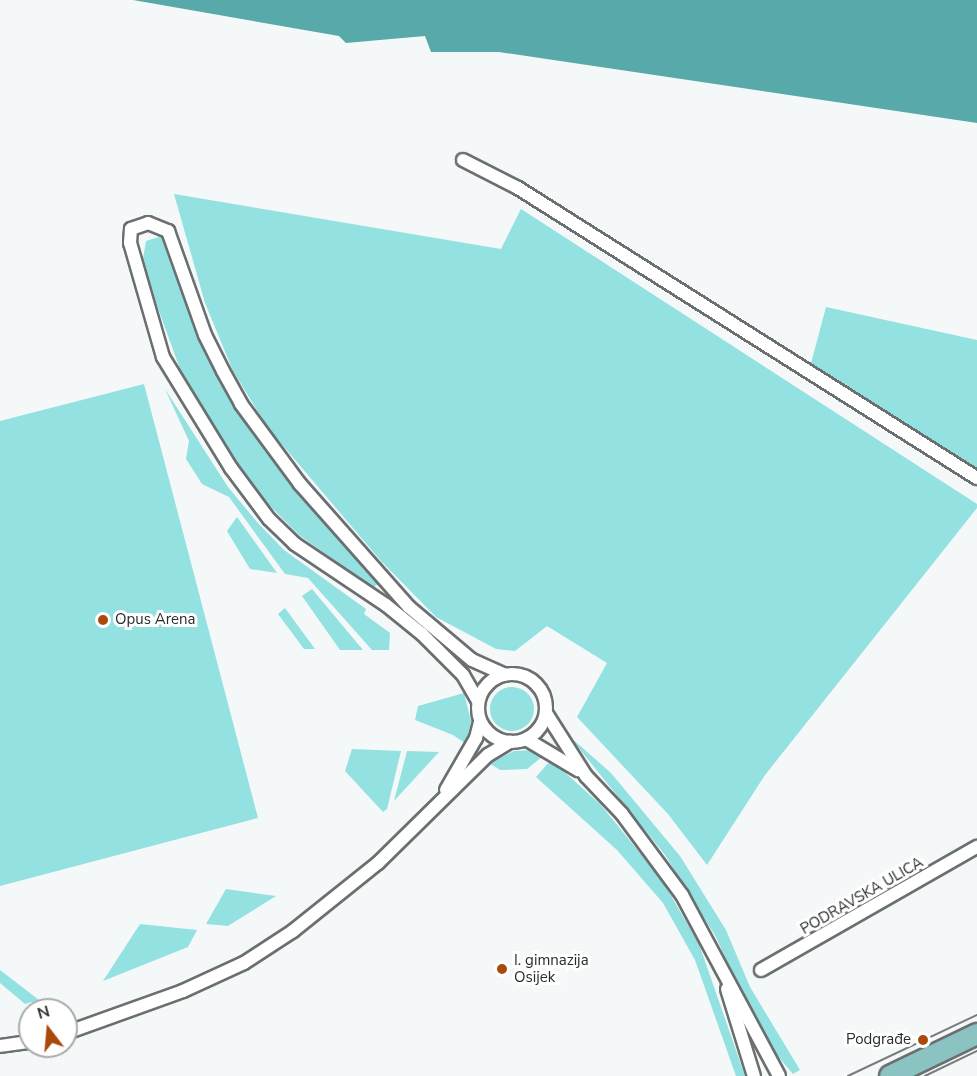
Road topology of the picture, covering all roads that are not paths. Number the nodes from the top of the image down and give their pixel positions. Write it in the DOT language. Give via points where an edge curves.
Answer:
graph roads {
  1 [pos="463,160"];
  2 [pos="977,478"];
  3 [pos="505,675"];
  4 [pos="478,701"];
  5 [pos="546,713"];
  6 [pos="480,722"];
  7 [pos="526,740"];
  8 [pos="510,742"];
  9 [pos="586,776"];
  10 [pos="438,804"];
  11 [pos="977,847"];
  12 [pos="761,970"];
  13 [pos="723,974"];
  14 [pos="78,1029"];
  15 [pos="977,1034"];
  16 [pos="18,1044"];
  17 [pos="0,1046"];
  18 [pos="754,1076"];
  19 [pos="779,1076"];
  20 [pos="890,1076"];
  1 -- 2 [label="street" via="528,194"];
  3 -- 4 [label="street" via="490,682"];
  3 -- 4 [label="street" via="472,660 409,607 300,484 241,404 223,371 205,335 168,231 148,223 131,229 130,243 163,357 231,468 269,519 302,549 422,634 463,675"];
  3 -- 5 [label="street" via="520,675 538,686"];
  4 -- 6 [label="street"];
  5 -- 7 [label="street" via="543,724"];
  5 -- 9 [label="street"];
  6 -- 8 [label="street" via="495,738"];
  6 -- 10 [label="street" via="476,738"];
  7 -- 8 [label="street"];
  7 -- 9 [label="street"];
  8 -- 10 [label="street" via="488,755"];
  9 -- 13 [label="street" via="657,856 708,940"];
  10 -- 14 [label="street" via="332,903 244,963"];
  11 -- 12 [label="street, PODRAVSKA ULICA"];
  13 -- 18 [label="street"];
  13 -- 19 [label="street"];
  15 -- 20 [label="main road"];
  16 -- 17 [label="street"];
}
